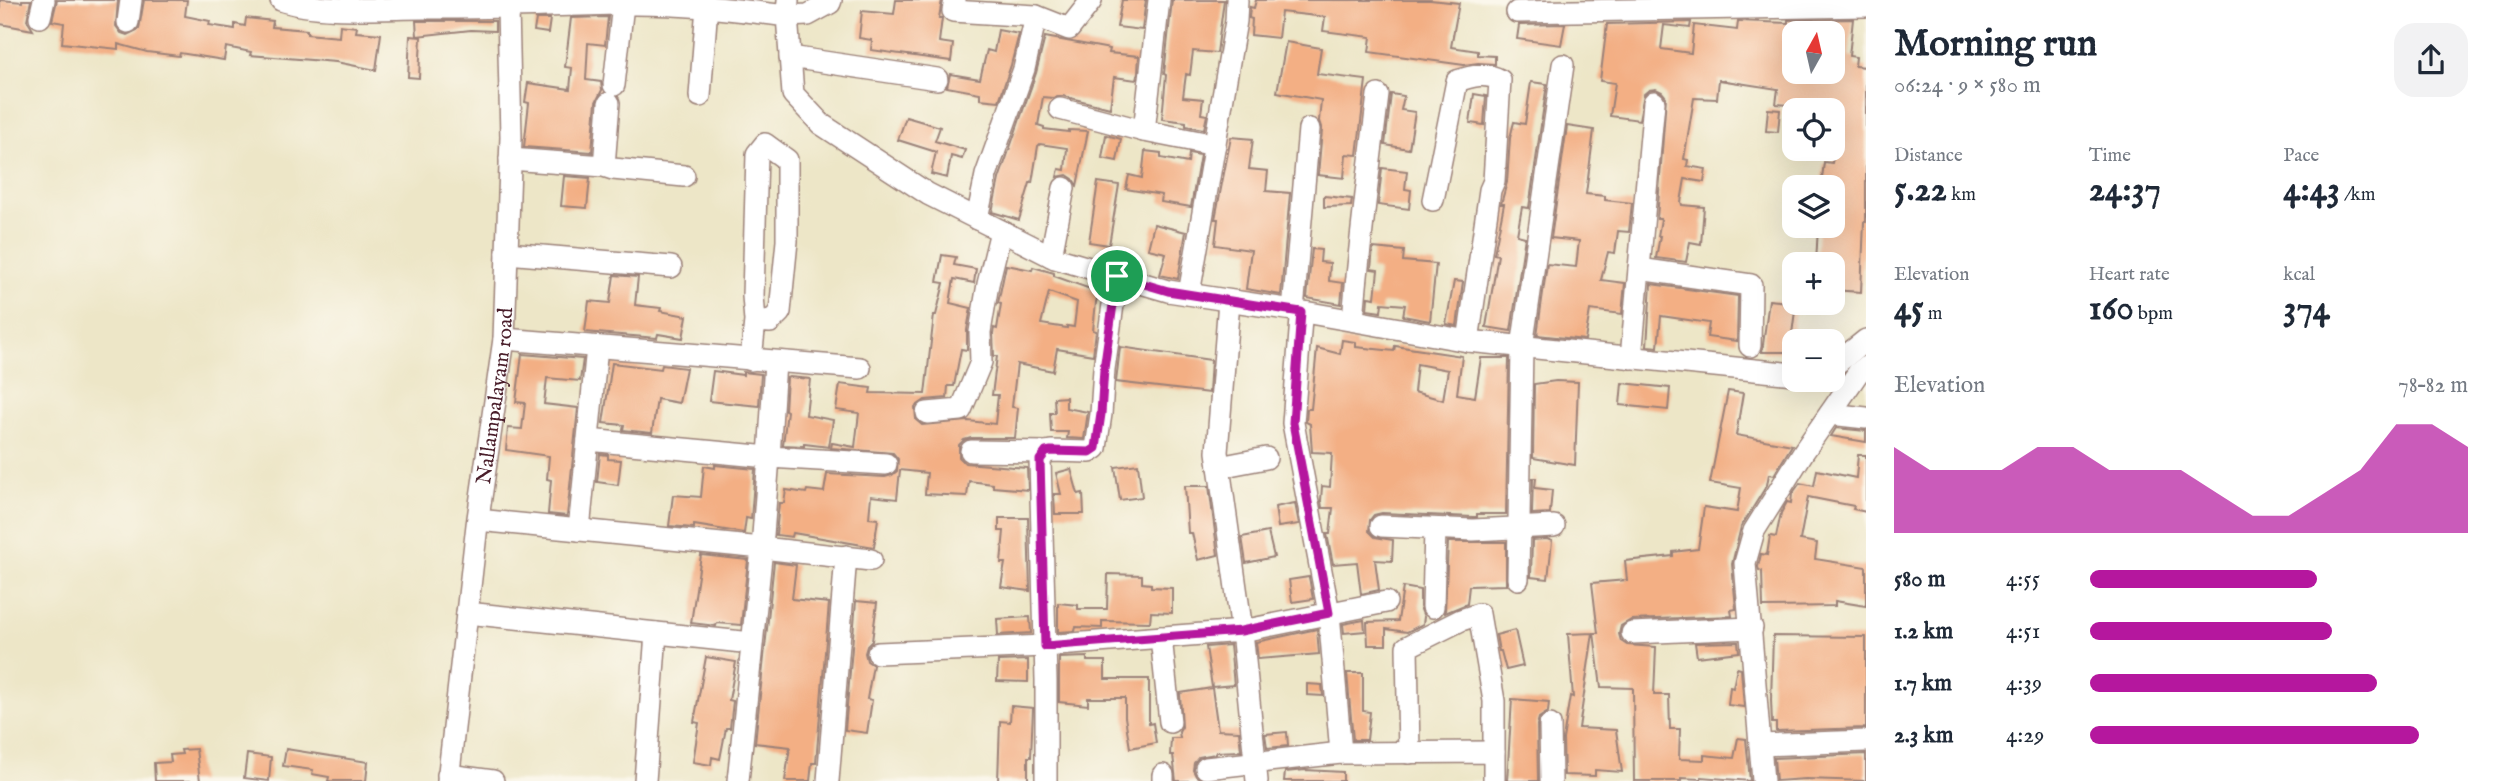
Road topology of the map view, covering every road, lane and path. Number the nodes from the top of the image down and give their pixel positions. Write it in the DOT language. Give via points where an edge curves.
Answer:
graph roads {
  1 [pos="131,0"];
  2 [pos="281,0"];
  3 [pos="831,0"];
  4 [pos="955,0"];
  5 [pos="1159,0"];
  6 [pos="1237,0"];
  7 [pos="1091,1"];
  8 [pos="586,3"];
  9 [pos="623,4"];
  10 [pos="710,4"];
  11 [pos="1866,6"];
  12 [pos="788,8"];
  13 [pos="509,9"];
  14 [pos="1517,12"];
  15 [pos="1036,16"];
  16 [pos="128,22"];
  17 [pos="790,57"];
  18 [pos="1563,65"];
  19 [pos="937,79"];
  20 [pos="1378,95"];
  21 [pos="699,96"];
  22 [pos="1654,102"];
  23 [pos="1060,109"];
  24 [pos="1309,129"];
  25 [pos="1144,131"];
  26 [pos="1215,145"];
  27 [pos="510,159"];
  28 [pos="604,166"];
  29 [pos="684,176"];
  30 [pos="1064,188"];
  31 [pos="1433,200"];
  32 [pos="977,219"];
  33 [pos="1001,231"];
  34 [pos="507,253"];
  35 [pos="1051,256"];
  36 [pos="671,267"];
  37 [pos="1639,269"];
  38 [pos="1117,276"];
  39 [pos="1189,294"];
  40 [pos="1229,301"];
  41 [pos="1293,310"];
  42 [pos="1353,320"];
  43 [pos="755,321"];
  44 [pos="504,339"];
  45 [pos="1866,340"];
  46 [pos="1468,341"];
  47 [pos="597,346"];
  48 [pos="1750,346"];
  49 [pos="1522,347"];
  50 [pos="1845,357"];
  51 [pos="1631,358"];
  52 [pos="751,360"];
  53 [pos="775,362"];
  54 [pos="1866,367"];
  55 [pos="860,368"];
  56 [pos="1782,373"];
  57 [pos="927,413"];
  58 [pos="1830,414"];
  59 [pos="1866,418"];
  60 [pos="588,440"];
  61 [pos="971,451"];
  62 [pos="1046,452"];
  63 [pos="769,457"];
  64 [pos="1266,458"];
  65 [pos="886,464"];
  66 [pos="1219,467"];
  67 [pos="478,520"];
  68 [pos="1381,526"];
  69 [pos="1554,526"];
  70 [pos="1519,527"];
  71 [pos="1435,528"];
  72 [pos="579,530"];
  73 [pos="762,548"];
  74 [pos="846,556"];
  75 [pos="871,560"];
  76 [pos="1518,579"];
  77 [pos="1386,601"];
  78 [pos="1433,607"];
  79 [pos="467,613"];
  80 [pos="1329,613"];
  81 [pos="1752,628"];
  82 [pos="1241,631"];
  83 [pos="656,633"];
  84 [pos="1632,634"];
  85 [pos="1161,637"];
  86 [pos="752,643"];
  87 [pos="1045,646"];
  88 [pos="878,653"];
  89 [pos="1170,722"];
  90 [pos="1550,725"];
  91 [pos="1866,741"];
  92 [pos="1760,745"];
  93 [pos="1494,752"];
  94 [pos="1341,753"];
  95 [pos="1409,753"];
  96 [pos="1206,768"];
  97 [pos="1256,772"];
  98 [pos="448,778"];
  99 [pos="493,781"];
  100 [pos="645,781"];
  101 [pos="738,781"];
  102 [pos="828,781"];
  103 [pos="1045,781"];
  104 [pos="1494,781"];
  105 [pos="1551,781"];
  106 [pos="1763,781"];
  1 -- 16 [label="street"];
  2 -- 13 [label="street" via="298,6"];
  3 -- 12 [label="street" via="808,15"];
  4 -- 15 [label="street" via="953,11"];
  5 -- 25 [label="street"];
  6 -- 26 [label="street"];
  7 -- 15 [label="street" via="1069,29"];
  8 -- 9 [label="street"];
  8 -- 13 [label="street"];
  9 -- 10 [label="street"];
  9 -- 28 [label="street"];
  10 -- 12 [label="street"];
  10 -- 21 [label="street"];
  11 -- 14 [label="street"];
  12 -- 17 [label="street"];
  13 -- 27 [label="street, Nallampalayam road"];
  15 -- 32 [label="street" via="1024,69 986,174"];
  17 -- 19 [label="street"];
  17 -- 32 [label="street" via="793,94 821,124 928,194"];
  18 -- 49 [label="street"];
  20 -- 42 [label="street"];
  22 -- 37 [label="street"];
  23 -- 25 [label="street"];
  24 -- 41 [label="street"];
  25 -- 26 [label="street"];
  26 -- 39 [label="street"];
  27 -- 28 [label="street"];
  27 -- 34 [label="street, Nallampalayam road"];
  28 -- 29 [label="street"];
  30 -- 35 [label="street"];
  31 -- 46 [label="street" via="1457,81 1491,75 1500,79 1494,181"];
  32 -- 33 [label="street"];
  33 -- 35 [label="street"];
  33 -- 57 [label="street" via="980,332 981,362 966,400 961,410"];
  34 -- 36 [label="street"];
  34 -- 44 [label="street, Nallampalayam road"];
  35 -- 38 [label="street"];
  37 -- 48 [label="street" via="1751,285"];
  37 -- 51 [label="street"];
  38 -- 39 [label="street"];
  38 -- 62 [label="street" via="1096,448 1090,452"];
  39 -- 40 [label="street"];
  40 -- 41 [label="street"];
  40 -- 66 [label="street"];
  41 -- 42 [label="street"];
  41 -- 80 [label="street" via="1301,312 1301,320 1293,423"];
  42 -- 46 [label="street"];
  43 -- 43 [label="street" via="757,154 765,144 787,160 787,241 780,312 770,322"];
  43 -- 52 [label="street"];
  44 -- 47 [label="street"];
  44 -- 67 [label="street, Nallampalayam road"];
  45 -- 50 [label="street"];
  46 -- 49 [label="street"];
  47 -- 52 [label="street"];
  47 -- 60 [label="street"];
  49 -- 51 [label="street"];
  49 -- 70 [label="street"];
  51 -- 56 [label="street"];
  52 -- 53 [label="street"];
  53 -- 55 [label="street"];
  53 -- 63 [label="street"];
  54 -- 58 [label="street"];
  58 -- 59 [label="street"];
  58 -- 81 [label="street" via="1754,531 1745,563"];
  60 -- 63 [label="street"];
  60 -- 72 [label="street"];
  61 -- 62 [label="street"];
  62 -- 87 [label="street" via="1040,460"];
  63 -- 65 [label="street"];
  63 -- 73 [label="street"];
  64 -- 66 [label="street"];
  66 -- 82 [label="street"];
  67 -- 72 [label="street"];
  67 -- 79 [label="street, Nallampalayam road"];
  68 -- 71 [label="street"];
  69 -- 70 [label="street"];
  70 -- 71 [label="street"];
  70 -- 76 [label="street"];
  71 -- 78 [label="street"];
  72 -- 73 [label="street"];
  73 -- 74 [label="street"];
  73 -- 86 [label="street"];
  74 -- 75 [label="street"];
  74 -- 102 [label="street"];
  77 -- 80 [label="street"];
  79 -- 83 [label="street"];
  79 -- 98 [label="street, Nallampalayam road"];
  80 -- 82 [label="street"];
  80 -- 94 [label="street"];
  81 -- 84 [label="street"];
  81 -- 92 [label="street"];
  82 -- 85 [label="street"];
  82 -- 97 [label="street"];
  83 -- 86 [label="street"];
  83 -- 100 [label="street"];
  85 -- 87 [label="street"];
  85 -- 89 [label="street"];
  86 -- 101 [label="street"];
  87 -- 88 [label="street"];
  87 -- 103 [label="street"];
  90 -- 105 [label="street"];
  91 -- 92 [label="street"];
  92 -- 106 [label="street"];
  93 -- 95 [label="street"];
  93 -- 95 [label="street" via="1494,701 1479,614 1407,647"];
  93 -- 104 [label="street"];
  94 -- 95 [label="street"];
  94 -- 97 [label="street"];
  96 -- 97 [label="street"];
  98 -- 99 [label="street"];
}
